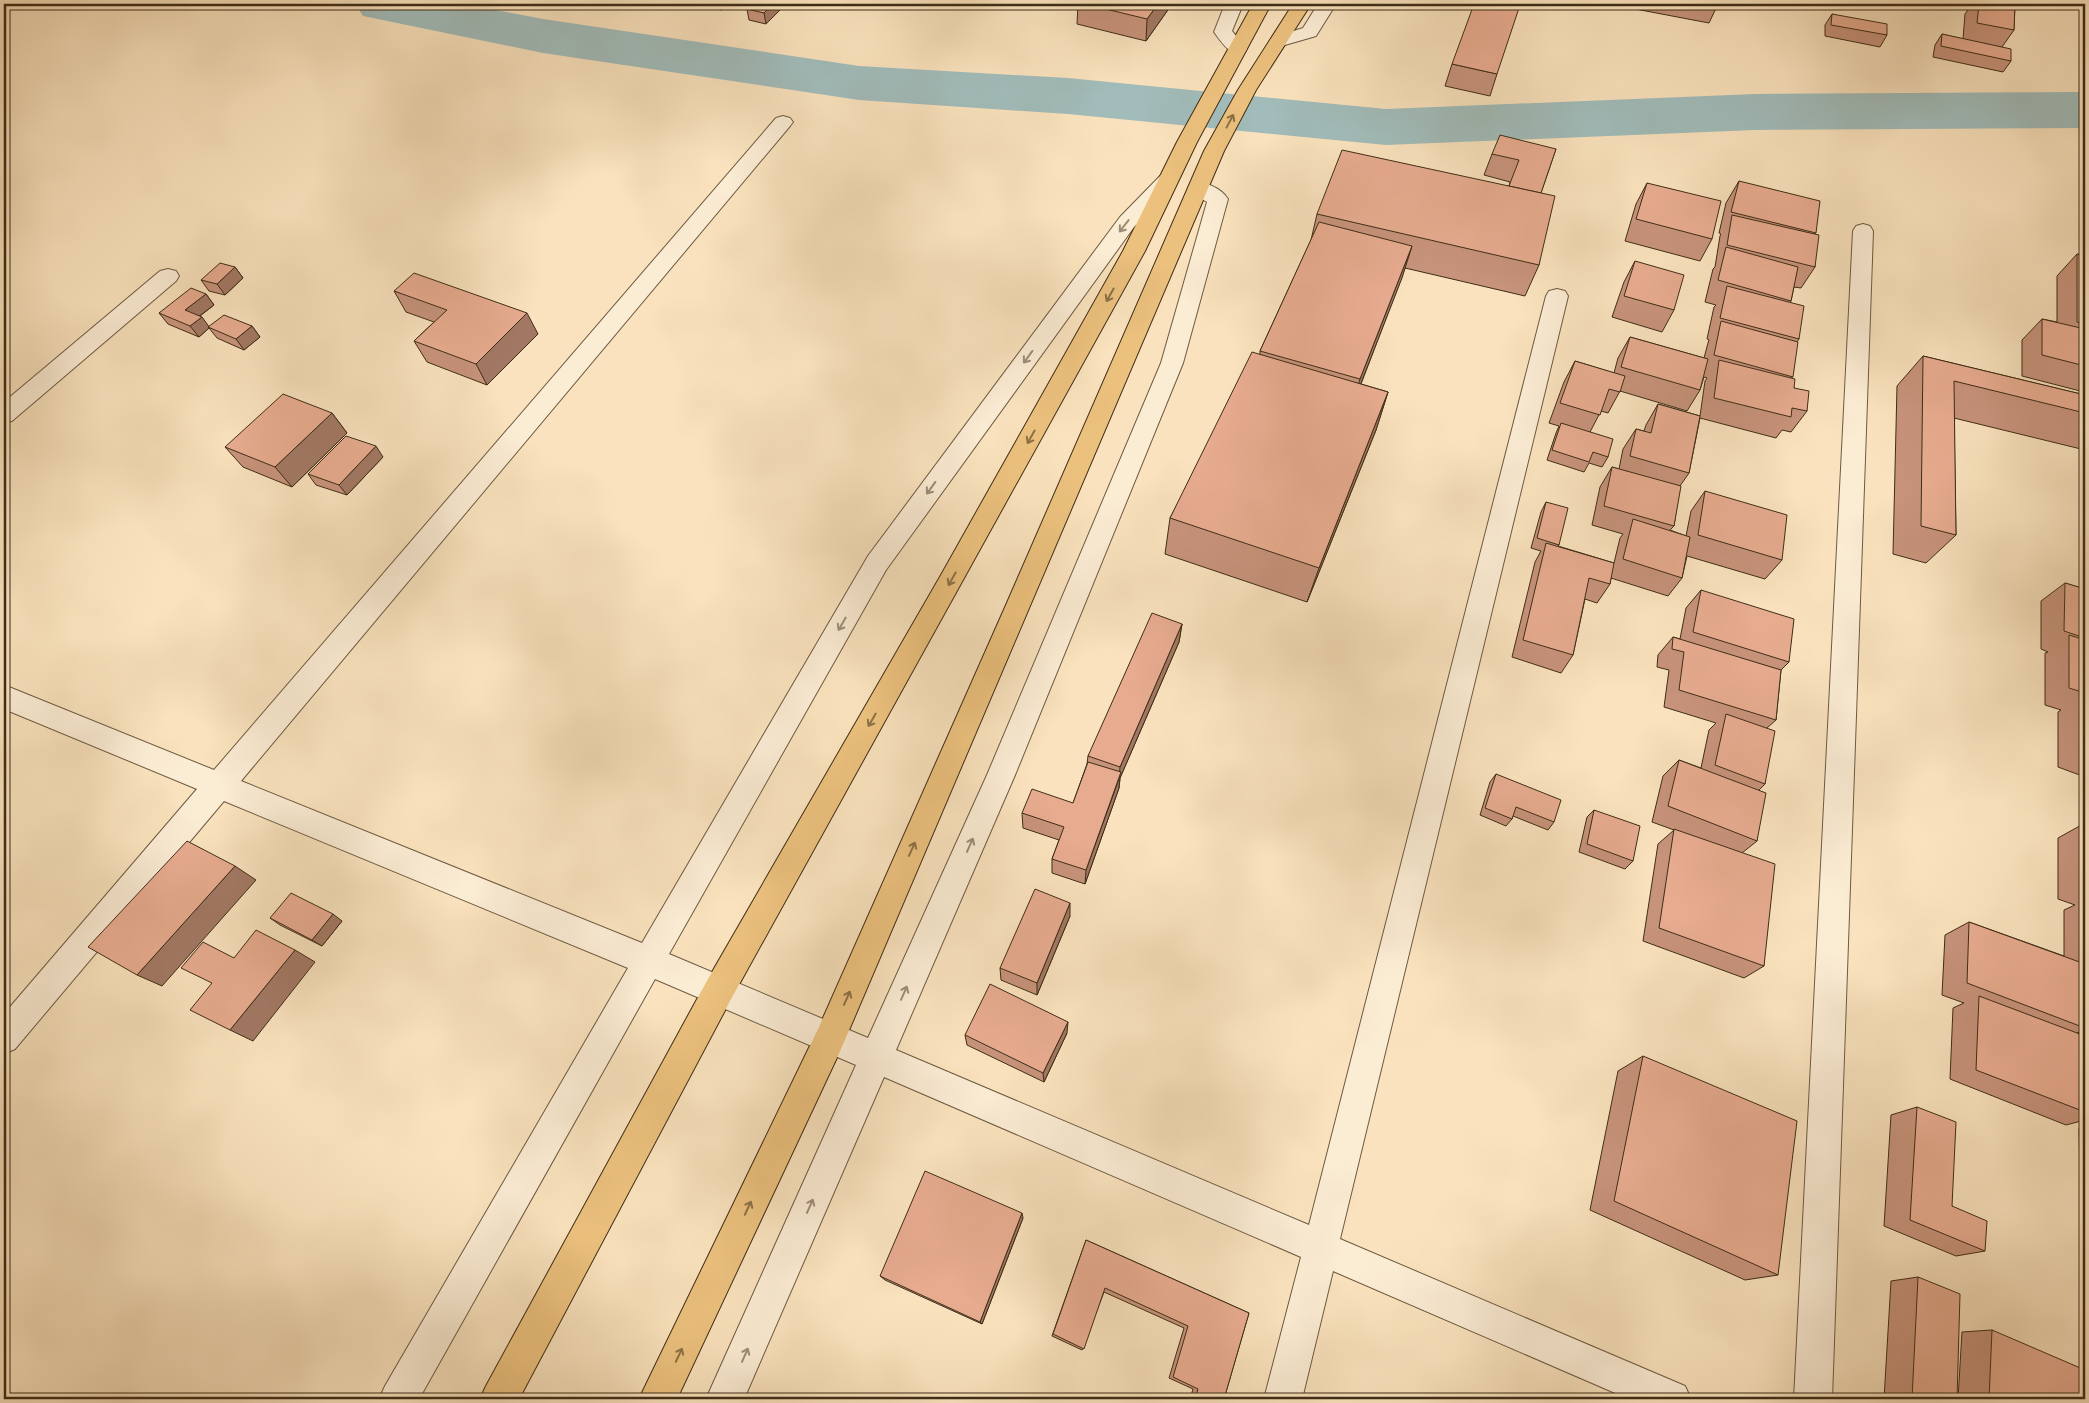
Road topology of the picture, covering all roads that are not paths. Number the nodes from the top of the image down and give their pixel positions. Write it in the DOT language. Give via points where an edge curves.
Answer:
graph roads {
  1 [pos="1234,4"];
  2 [pos="1262,4"];
  3 [pos="1302,4"];
  4 [pos="1327,4"];
  5 [pos="1278,42"];
  6 [pos="1238,49"];
  7 [pos="783,122"];
  8 [pos="1170,178"];
  9 [pos="1198,188"];
  10 [pos="1863,231"];
  11 [pos="168,276"];
  12 [pos="1557,296"];
  13 [pos="4,415"];
  14 [pos="4,697"];
  15 [pos="220,784"];
  16 [pos="649,961"];
  17 [pos="719,990"];
  18 [pos="4,1038"];
  19 [pos="830,1038"];
  20 [pos="876,1058"];
  21 [pos="1320,1248"];
  22 [pos="398,1399"];
  23 [pos="499,1399"];
  24 [pos="658,1399"];
  25 [pos="725,1399"];
  26 [pos="1283,1399"];
  27 [pos="1672,1399"];
  28 [pos="1813,1399"];
  1 -- 6 [label="street" via="1223,32"];
  2 -- 6 [label="main road"];
  3 -- 5 [label="main road"];
  4 -- 5 [label="street" via="1310,32"];
  9 -- 5 [label="main road, one-way" via="1247,90"];
  6 -- 8 [label="main road"];
  7 -- 15 [label="street"];
  8 -- 16 [label="street, one-way" via="1127,222 877,563"];
  8 -- 17 [label="main road, one-way" via="1124,269"];
  19 -- 9 [label="main road, one-way"];
  20 -- 9 [label="street, one-way" via="1001,775 1172,363 1218,199"];
  10 -- 28 [label="street"];
  11 -- 13 [label="street"];
  12 -- 21 [label="street"];
  14 -- 15 [label="street"];
  15 -- 16 [label="street"];
  15 -- 18 [label="street"];
  16 -- 17 [label="street"];
  16 -- 22 [label="street"];
  17 -- 19 [label="street"];
  17 -- 23 [label="main road"];
  19 -- 20 [label="street"];
  24 -- 19 [label="main road, one-way"];
  20 -- 21 [label="street"];
  25 -- 20 [label="street, one-way"];
  21 -- 26 [label="street"];
  21 -- 27 [label="street"];
}
